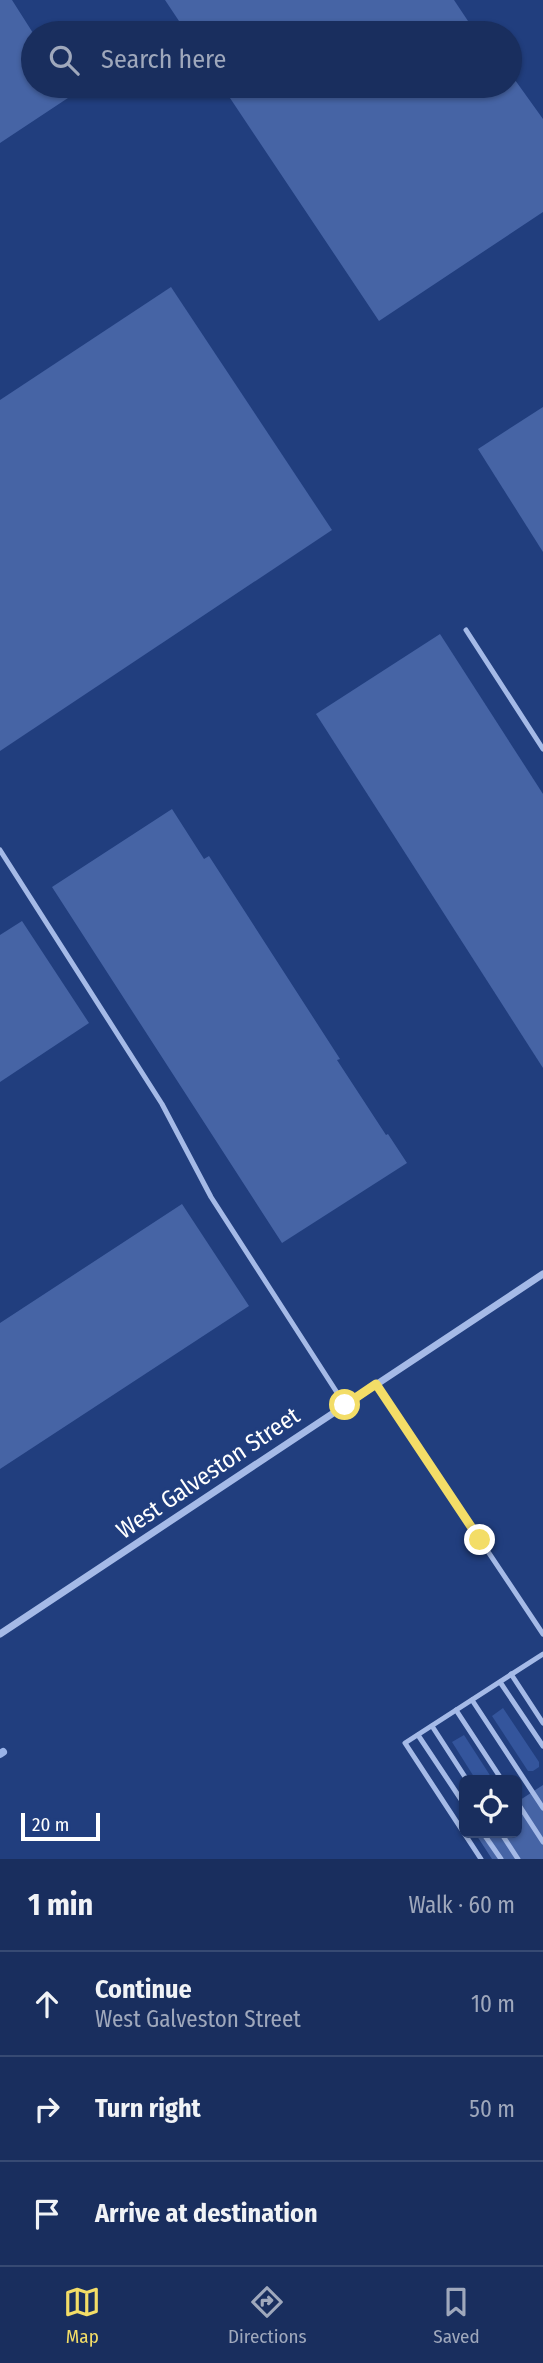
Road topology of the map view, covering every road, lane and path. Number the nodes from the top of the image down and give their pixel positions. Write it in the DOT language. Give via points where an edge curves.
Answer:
graph roads {
  1 [pos="466,629"];
  2 [pos="543,749"];
  3 [pos="0,850"];
  4 [pos="543,1274"];
  5 [pos="376,1384"];
  6 [pos="345,1405"];
  7 [pos="0,1634"];
  8 [pos="543,1634"];
  9 [pos="543,1654"];
  10 [pos="511,1674"];
  11 [pos="500,1682"];
  12 [pos="472,1700"];
  13 [pos="456,1710"];
  14 [pos="543,1723"];
  15 [pos="432,1726"];
  16 [pos="418,1735"];
  17 [pos="543,1746"];
  18 [pos="464,1775"];
  19 [pos="499,1775"];
  20 [pos="459,1796"];
  21 [pos="543,1808"];
  22 [pos="522,1810"];
  23 [pos="486,1838"];
  24 [pos="504,1838"];
  25 [pos="543,1842"];
  26 [pos="481,1859"];
  27 [pos="501,1859"];
  28 [pos="518,1859"];
  1 -- 2 [label="lane"];
  3 -- 6 [label="lane" via="162,1104 211,1197"];
  4 -- 5 [label="street, West Galveston Street"];
  5 -- 6 [label="street, West Galveston Street"];
  5 -- 8 [label="lane"];
  6 -- 7 [label="street, West Galveston Street"];
  9 -- 10 [label="lane"];
  10 -- 11 [label="lane"];
  10 -- 14 [label="lane"];
  11 -- 12 [label="lane"];
  11 -- 17 [label="lane"];
  12 -- 13 [label="lane"];
  12 -- 21 [label="lane"];
  13 -- 15 [label="lane"];
  13 -- 19 [label="lane"];
  15 -- 16 [label="lane"];
  15 -- 18 [label="lane"];
  16 -- 20 [label="lane"];
  16 -- 26 [label="lane" via="405,1744"];
  22 -- 25 [label="lane"];
  23 -- 27 [label="lane"];
  24 -- 28 [label="lane"];
}
